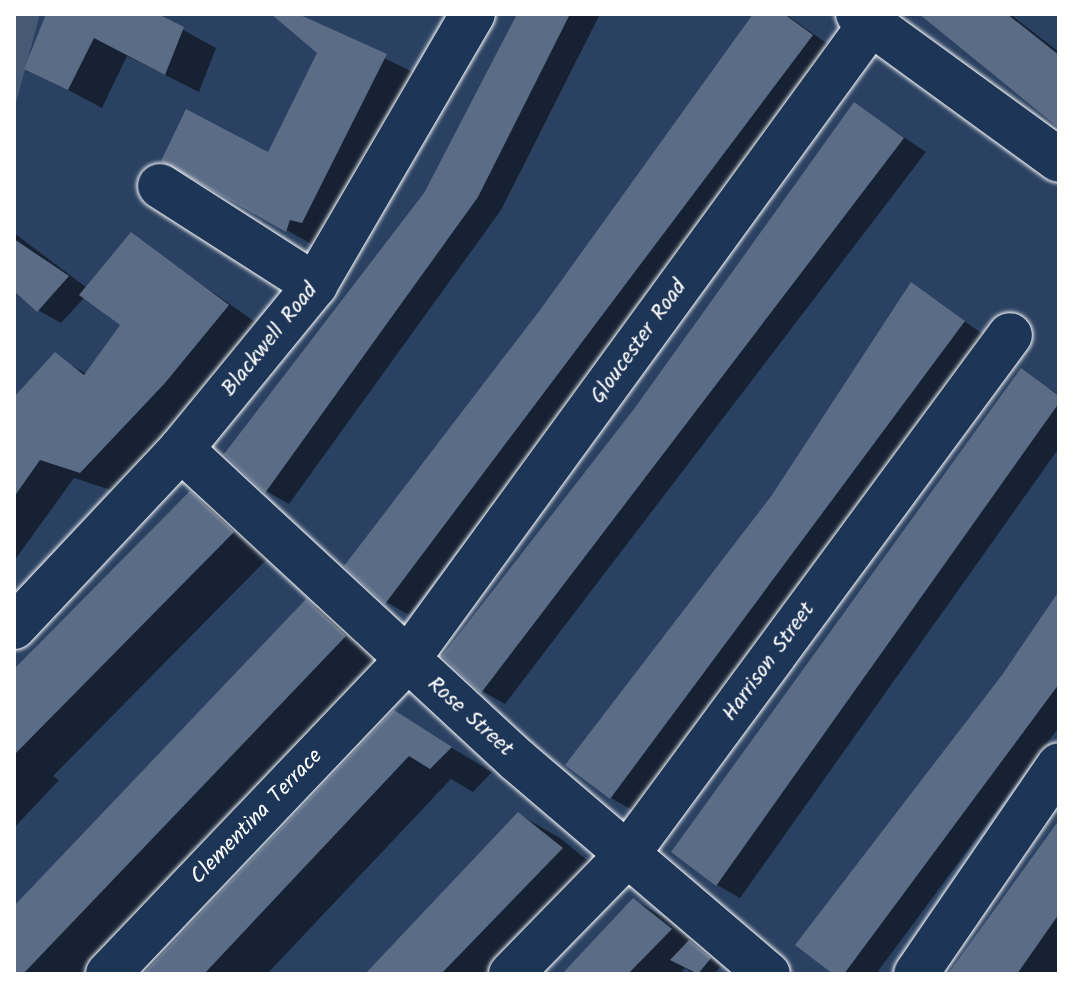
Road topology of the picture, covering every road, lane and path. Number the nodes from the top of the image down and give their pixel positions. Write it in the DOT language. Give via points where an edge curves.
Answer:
graph roads {
  1 [pos="473,14"];
  2 [pos="864,18"];
  3 [pos="1059,160"];
  4 [pos="160,186"];
  5 [pos="315,285"];
  6 [pos="1010,335"];
  7 [pos="181,449"];
  8 [pos="14,627"];
  9 [pos="407,660"];
  10 [pos="1059,765"];
  11 [pos="626,856"];
  12 [pos="108,974"];
  13 [pos="511,974"];
  14 [pos="768,974"];
  15 [pos="916,974"];
  1 -- 5 [label="street, Blackwell Road"];
  2 -- 3 [label="street"];
  2 -- 9 [label="street, Gloucester Road"];
  4 -- 5 [label="street"];
  5 -- 7 [label="street, Blackwell Road"];
  6 -- 11 [label="street, Harrison Street"];
  7 -- 8 [label="street, Blackwell Road"];
  7 -- 9 [label="street, Rose Street"];
  9 -- 11 [label="street, Rose Street"];
  9 -- 12 [label="street, Clementina Terrace"];
  10 -- 15 [label="street"];
  11 -- 13 [label="street, Harrison Street"];
  11 -- 14 [label="street, Rose Street"];
}
